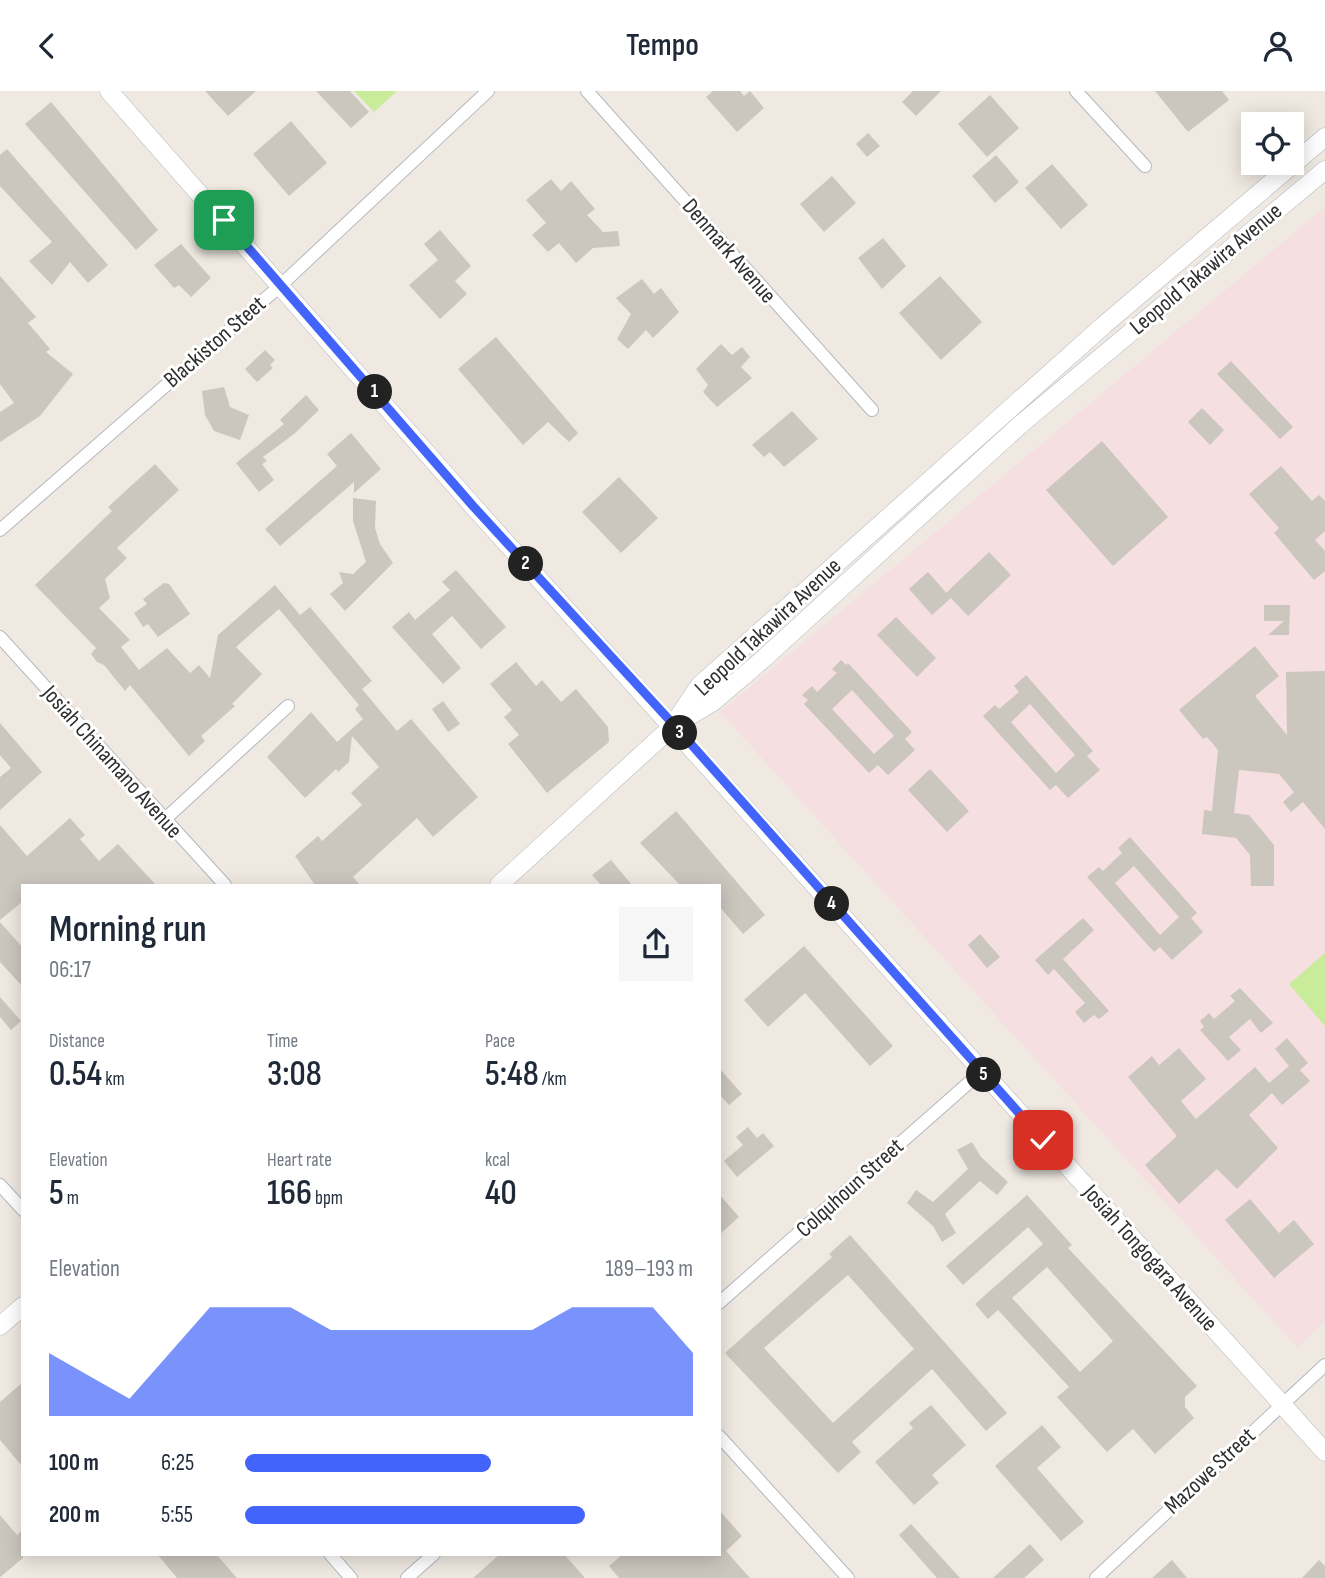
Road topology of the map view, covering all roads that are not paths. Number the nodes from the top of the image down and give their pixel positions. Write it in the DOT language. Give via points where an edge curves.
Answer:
graph roads {
  1 [pos="109,91"];
  2 [pos="488,91"];
  3 [pos="587,91"];
  4 [pos="1076,91"];
  5 [pos="1325,137"];
  6 [pos="1145,166"];
  7 [pos="1325,170"];
  8 [pos="281,285"];
  9 [pos="872,409"];
  10 [pos="0,530"];
  11 [pos="0,637"];
  12 [pos="288,706"];
  13 [pos="674,725"];
  14 [pos="164,820"];
  15 [pos="224,884"];
  16 [pos="500,884"];
  17 [pos="981,1072"];
  18 [pos="0,1185"];
  19 [pos="21,1208"];
  20 [pos="721,1301"];
  21 [pos="21,1308"];
  22 [pos="0,1327"];
  23 [pos="1325,1365"];
  24 [pos="1282,1404"];
  25 [pos="721,1438"];
  26 [pos="1325,1452"];
  27 [pos="332,1556"];
  28 [pos="432,1556"];
  29 [pos="351,1578"];
  30 [pos="407,1578"];
  31 [pos="848,1578"];
  32 [pos="1096,1578"];
  1 -- 8 [label="main road, Josiah Tongogara Avenue"];
  2 -- 8 [label="street, Blackiston Steet"];
  3 -- 9 [label="street, Denmark Avenue"];
  4 -- 6 [label="street"];
  5 -- 13 [label="main road, Leopold Takawira Avenue" via="1104,325 699,686"];
  7 -- 13 [label="main road, Leopold Takawira Avenue" via="1021,424 713,702"];
  8 -- 10 [label="street, Blackiston Steet"];
  8 -- 13 [label="main road, Josiah Tongogara Avenue" via="473,506"];
  11 -- 14 [label="street, Josiah Chinamano Avenue"];
  12 -- 14 [label="street"];
  13 -- 16 [label="main road"];
  13 -- 17 [label="main road, Josiah Tongogara Avenue"];
  14 -- 15 [label="street, Josiah Chinamano Avenue"];
  17 -- 20 [label="street, Colquhoun Street"];
  17 -- 24 [label="main road, Josiah Tongogara Avenue"];
  18 -- 19 [label="street"];
  21 -- 22 [label="main road"];
  23 -- 24 [label="street, Mazowe Street"];
  24 -- 26 [label="main road, Josiah Tongogara Avenue"];
  24 -- 32 [label="street, Mazowe Street"];
  25 -- 31 [label="street"];
  27 -- 29 [label="street"];
  28 -- 30 [label="street"];
}
